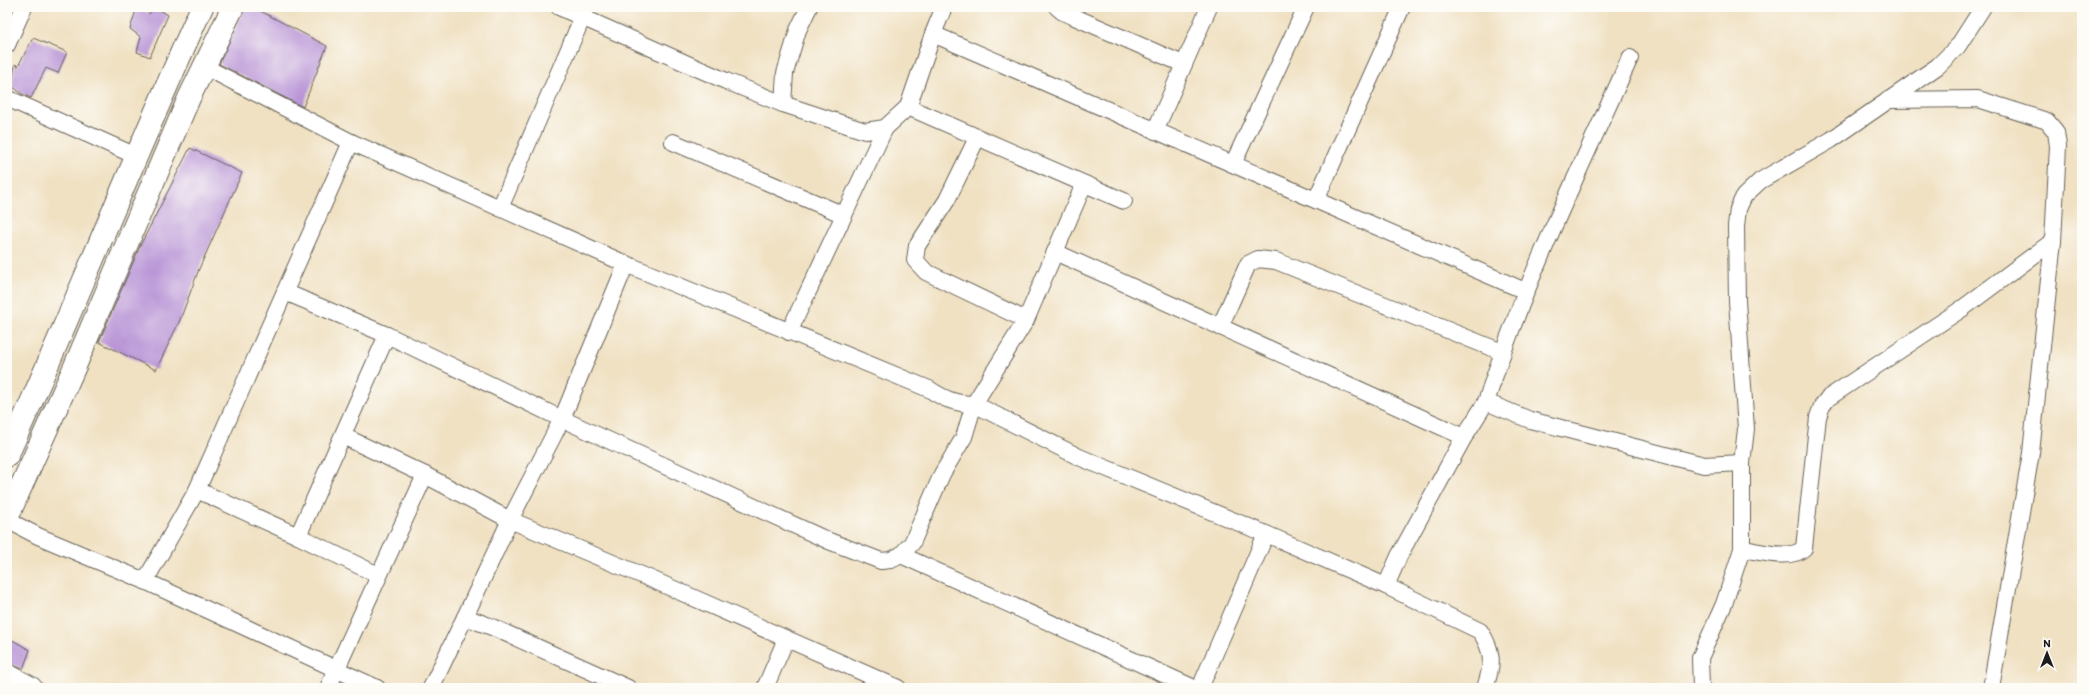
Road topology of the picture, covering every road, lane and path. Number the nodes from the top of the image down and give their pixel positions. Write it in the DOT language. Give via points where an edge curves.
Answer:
graph roads {
  1 [pos="24,7"];
  2 [pos="202,7"];
  3 [pos="232,7"];
  4 [pos="559,7"];
  5 [pos="808,7"];
  6 [pos="944,7"];
  7 [pos="1057,7"];
  8 [pos="1209,7"];
  9 [pos="1306,7"];
  10 [pos="1402,7"];
  11 [pos="1983,7"];
  12 [pos="585,13"];
  13 [pos="933,34"];
  14 [pos="7,45"];
  15 [pos="1630,58"];
  16 [pos="1183,64"];
  17 [pos="203,66"];
  18 [pos="7,98"];
  19 [pos="1888,100"];
  20 [pos="783,104"];
  21 [pos="908,107"];
  22 [pos="885,128"];
  23 [pos="1155,130"];
  24 [pos="977,138"];
  25 [pos="351,142"];
  26 [pos="673,142"];
  27 [pos="136,156"];
  28 [pos="1233,164"];
  29 [pos="1084,184"];
  30 [pos="1316,200"];
  31 [pos="1124,201"];
  32 [pos="500,208"];
  33 [pos="844,215"];
  34 [pos="2053,241"];
  35 [pos="1055,252"];
  36 [pos="626,264"];
  37 [pos="1525,291"];
  38 [pos="284,292"];
  39 [pos="1026,320"];
  40 [pos="1220,327"];
  41 [pos="789,332"];
  42 [pos="387,335"];
  43 [pos="1502,352"];
  44 [pos="1486,402"];
  45 [pos="974,404"];
  46 [pos="562,420"];
  47 [pos="343,436"];
  48 [pos="1464,437"];
  49 [pos="7,456"];
  50 [pos="1742,463"];
  51 [pos="425,475"];
  52 [pos="197,490"];
  53 [pos="7,519"];
  54 [pos="510,520"];
  55 [pos="1266,534"];
  56 [pos="298,536"];
  57 [pos="1742,549"];
  58 [pos="901,555"];
  59 [pos="378,574"];
  60 [pos="145,581"];
  61 [pos="1386,586"];
  62 [pos="465,617"];
  63 [pos="786,639"];
  64 [pos="336,670"];
  65 [pos="7,675"];
  66 [pos="31,688"];
  67 [pos="328,688"];
  68 [pos="377,688"];
  69 [pos="431,688"];
  70 [pos="628,688"];
  71 [pos="765,688"];
  72 [pos="898,688"];
  73 [pos="1194,688"];
  74 [pos="1200,688"];
  75 [pos="1485,688"];
  76 [pos="1701,688"];
  77 [pos="1991,688"];
  1 -- 14 [label="street"];
  2 -- 27 [label="main road"];
  3 -- 17 [label="main road"];
  4 -- 12 [label="street"];
  5 -- 20 [label="street" via="785,73"];
  6 -- 13 [label="street"];
  7 -- 16 [label="street" via="1063,12"];
  8 -- 16 [label="street"];
  9 -- 28 [label="street"];
  10 -- 30 [label="street"];
  11 -- 19 [label="street" via="1958,46 1943,61"];
  12 -- 20 [label="street" via="726,81"];
  12 -- 32 [label="street"];
  13 -- 21 [label="street"];
  13 -- 23 [label="street"];
  15 -- 37 [label="street"];
  16 -- 23 [label="street"];
  17 -- 25 [label="street"];
  17 -- 53 [label="main road"];
  18 -- 27 [label="street"];
  19 -- 34 [label="street" via="1978,99 2047,121 2056,132 2058,146"];
  19 -- 50 [label="street" via="1831,140 1760,181 1744,196 1738,209 1738,301 1746,429"];
  20 -- 22 [label="street" via="865,131"];
  21 -- 22 [label="street"];
  21 -- 24 [label="street"];
  22 -- 33 [label="street"];
  23 -- 28 [label="street"];
  24 -- 29 [label="street"];
  24 -- 39 [label="street" via="947,200 917,246 915,260 926,272"];
  25 -- 32 [label="street"];
  25 -- 38 [label="street"];
  26 -- 33 [label="street"];
  27 -- 49 [label="main road" via="52,357"];
  28 -- 30 [label="street"];
  29 -- 31 [label="street"];
  29 -- 35 [label="street"];
  30 -- 37 [label="street"];
  32 -- 36 [label="street"];
  33 -- 41 [label="street"];
  34 -- 57 [label="street" via="1963,308 1828,398 1818,417 1804,548 1800,553 1790,555"];
  34 -- 77 [label="street" via="2030,454"];
  35 -- 39 [label="street"];
  35 -- 40 [label="street"];
  36 -- 41 [label="street"];
  36 -- 46 [label="street"];
  37 -- 43 [label="street"];
  38 -- 42 [label="street"];
  38 -- 52 [label="street"];
  39 -- 45 [label="street"];
  40 -- 43 [label="street" via="1248,264 1258,259 1276,261"];
  40 -- 48 [label="street"];
  41 -- 45 [label="street" via="929,389 942,398 959,404"];
  42 -- 46 [label="street"];
  42 -- 47 [label="street"];
  43 -- 44 [label="street"];
  44 -- 48 [label="street"];
  44 -- 50 [label="street" via="1530,420 1704,465"];
  45 -- 55 [label="street" via="1079,457"];
  45 -- 58 [label="street" via="964,437 942,474 912,543"];
  46 -- 54 [label="street"];
  46 -- 58 [label="street" via="829,541 881,561"];
  47 -- 51 [label="street"];
  47 -- 56 [label="street"];
  48 -- 61 [label="street" via="1399,556"];
  50 -- 57 [label="street"];
  51 -- 54 [label="street"];
  51 -- 59 [label="street"];
  52 -- 56 [label="street"];
  52 -- 60 [label="street"];
  53 -- 60 [label="street" via="38,536"];
  54 -- 62 [label="street"];
  54 -- 63 [label="street"];
  55 -- 61 [label="street"];
  55 -- 74 [label="street"];
  56 -- 59 [label="street"];
  57 -- 76 [label="street" via="1724,604 1700,658"];
  58 -- 73 [label="street"];
  59 -- 64 [label="street"];
  60 -- 64 [label="street"];
  61 -- 75 [label="street" via="1480,631 1489,644 1491,658"];
  62 -- 69 [label="street"];
  62 -- 70 [label="street"];
  63 -- 71 [label="street"];
  63 -- 72 [label="street"];
  64 -- 67 [label="street"];
  64 -- 68 [label="street"];
  65 -- 66 [label="main road"];
}
